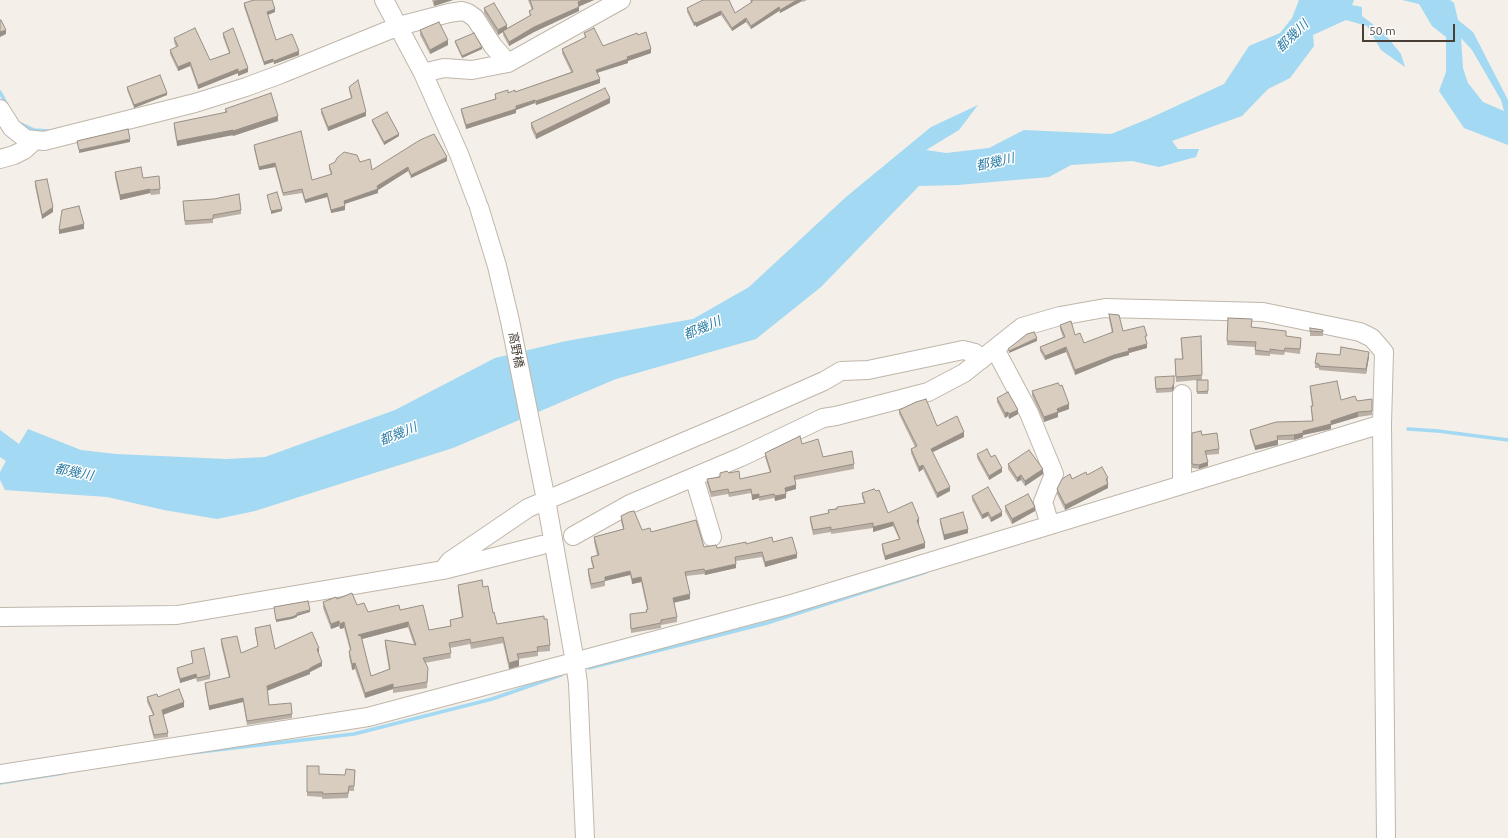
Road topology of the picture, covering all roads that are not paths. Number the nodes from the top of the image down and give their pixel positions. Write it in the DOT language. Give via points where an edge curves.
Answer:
graph roads {
  1 [pos="384,0"];
  2 [pos="621,0"];
  3 [pos="399,26"];
  4 [pos="508,63"];
  5 [pos="423,73"];
  6 [pos="0,110"];
  7 [pos="36,140"];
  8 [pos="0,159"];
  9 [pos="995,349"];
  10 [pos="981,360"];
  11 [pos="1182,394"];
  12 [pos="1382,424"];
  13 [pos="694,477"];
  14 [pos="1182,485"];
  15 [pos="545,498"];
  16 [pos="1050,525"];
  17 [pos="573,536"];
  18 [pos="712,537"];
  19 [pos="542,545"];
  20 [pos="443,570"];
  21 [pos="0,617"];
  22 [pos="575,662"];
  23 [pos="0,774"];
  24 [pos="585,838"];
  25 [pos="1386,838"];
  1 -- 3 [label="street, 高野橋"];
  2 -- 4 [label="street"];
  3 -- 4 [label="street" via="449,13 468,13 475,18 493,46"];
  3 -- 5 [label="street, 高野橋"];
  3 -- 7 [label="street" via="281,74 196,103 44,141"];
  4 -- 5 [label="street" via="472,70 444,68"];
  5 -- 15 [label="street, 高野橋" via="459,154 497,266"];
  6 -- 7 [label="street" via="12,128 26,139"];
  7 -- 8 [label="street" via="24,150"];
  9 -- 10 [label="street"];
  9 -- 12 [label="street" via="1022,327 1060,316 1104,308 1263,312 1360,332 1372,338 1384,352"];
  9 -- 16 [label="street" via="1029,413 1054,474 1043,502"];
  10 -- 13 [label="street" via="964,373 928,392 823,418"];
  10 -- 15 [label="street" via="975,353 963,350 868,370 841,371 733,421 558,496"];
  11 -- 14 [label="street"];
  12 -- 14 [label="street"];
  12 -- 25 [label="street"];
  13 -- 17 [label="street" via="630,504"];
  13 -- 18 [label="street"];
  14 -- 16 [label="street"];
  15 -- 20 [label="street" via="450,561"];
  15 -- 22 [label="street, 高野橋"];
  16 -- 22 [label="street" via="788,605"];
  19 -- 20 [label="street"];
  20 -- 21 [label="street" via="177,615"];
  22 -- 23 [label="street" via="368,717"];
  22 -- 24 [label="street, 高野橋"];
}
